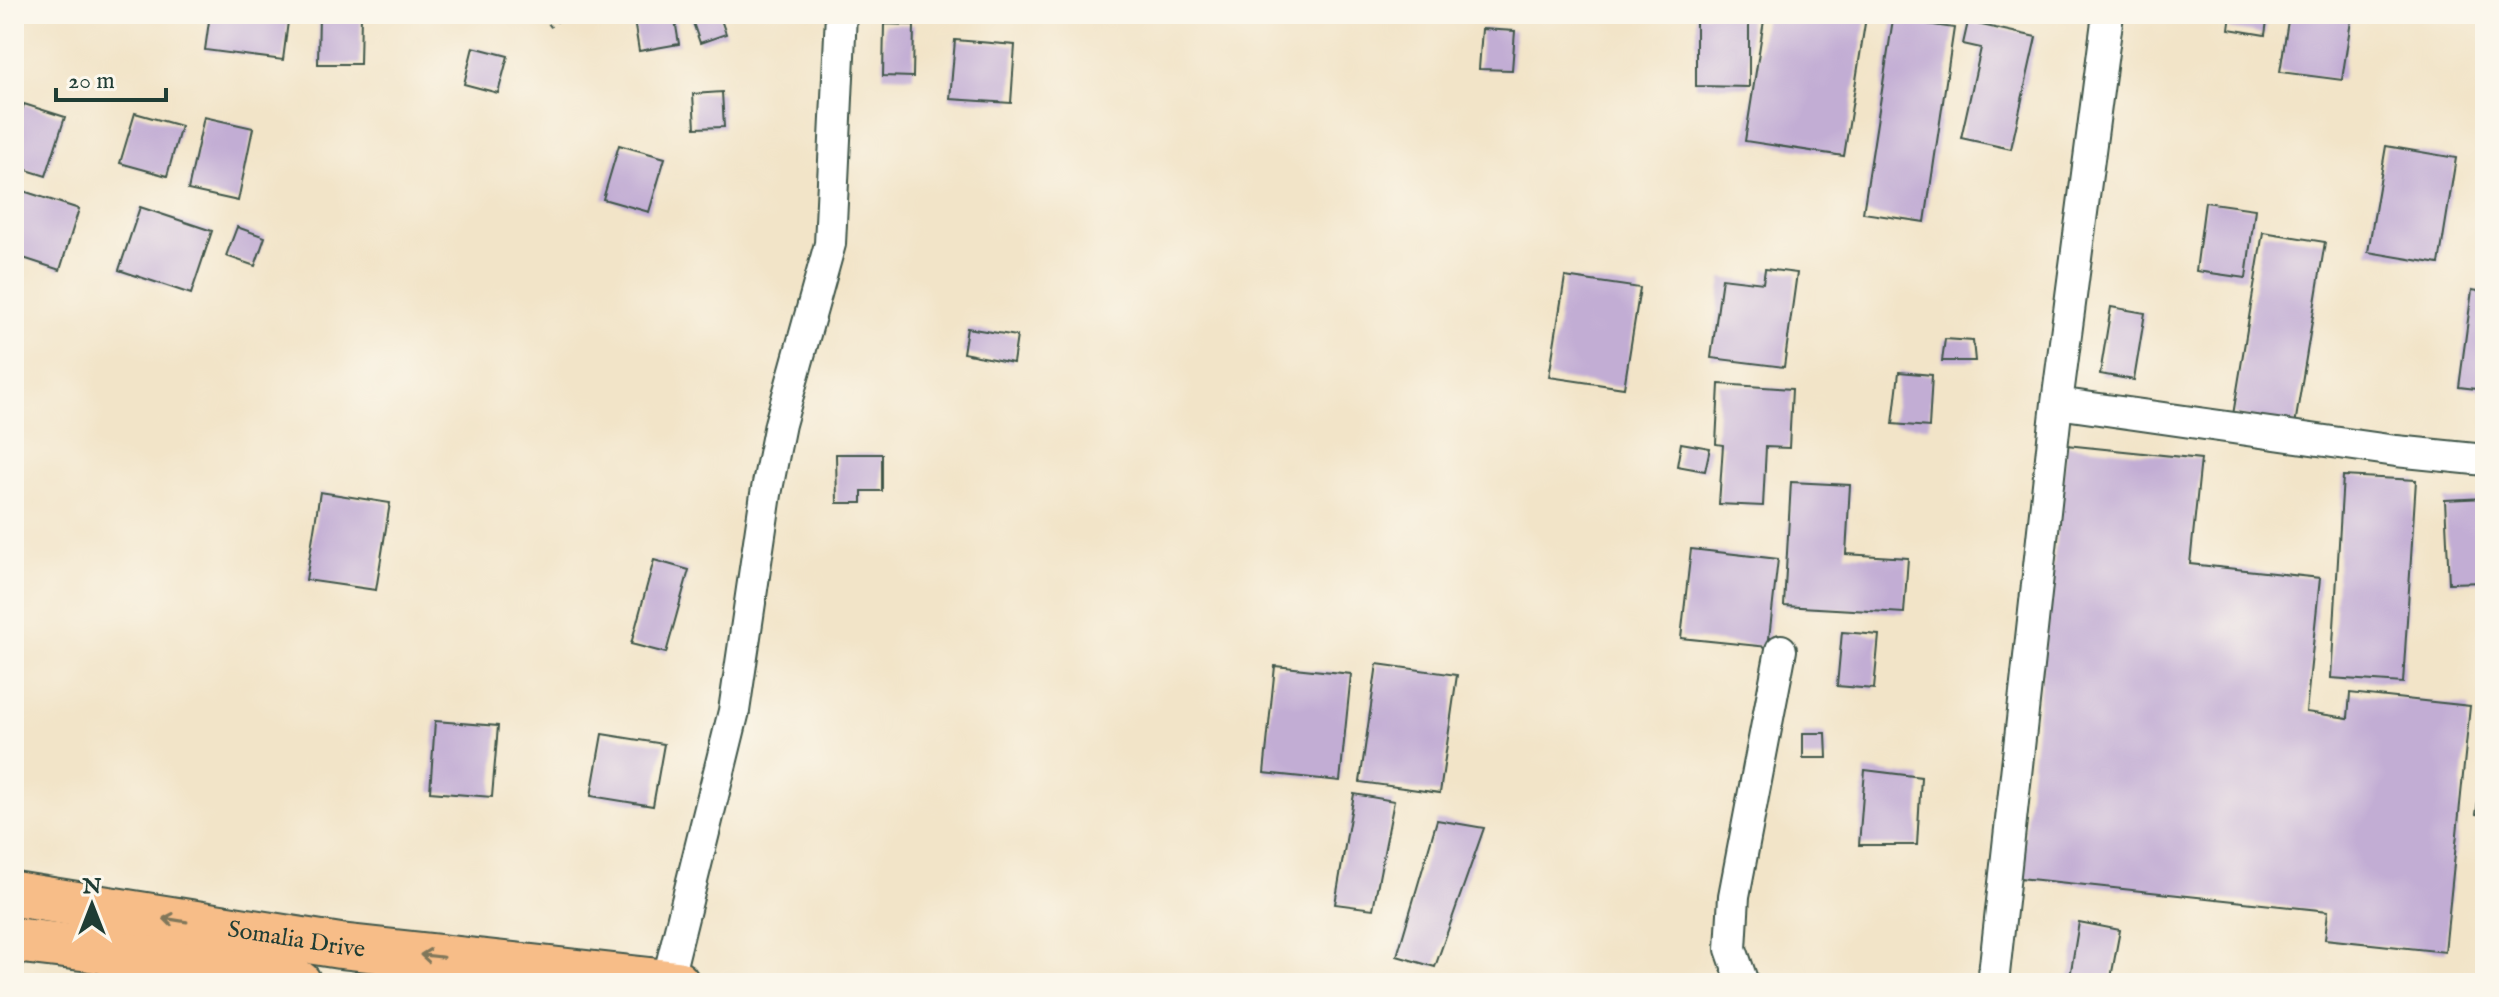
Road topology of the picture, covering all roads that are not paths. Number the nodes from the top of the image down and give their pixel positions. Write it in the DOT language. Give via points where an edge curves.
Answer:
graph roads {
  1 [pos="841,14"];
  2 [pos="2108,14"];
  3 [pos="2057,403"];
  4 [pos="2485,460"];
  5 [pos="1781,650"];
  6 [pos="14,894"];
  7 [pos="14,940"];
  8 [pos="667,982"];
  9 [pos="299,983"];
  10 [pos="677,983"];
  11 [pos="1743,983"];
  12 [pos="1993,983"];
  1 -- 8 [label="street" via="830,244 780,424 734,711"];
  2 -- 3 [label="street"];
  3 -- 4 [label="street"];
  3 -- 12 [label="street"];
  5 -- 11 [label="street" via="1734,896 1731,949"];
  8 -- 6 [label="main road, Somalia Drive, one-way" via="340,946"];
  7 -- 9 [label="main road, Somalia Drive"];
  8 -- 10 [label="main road, Somalia Drive"];
}
